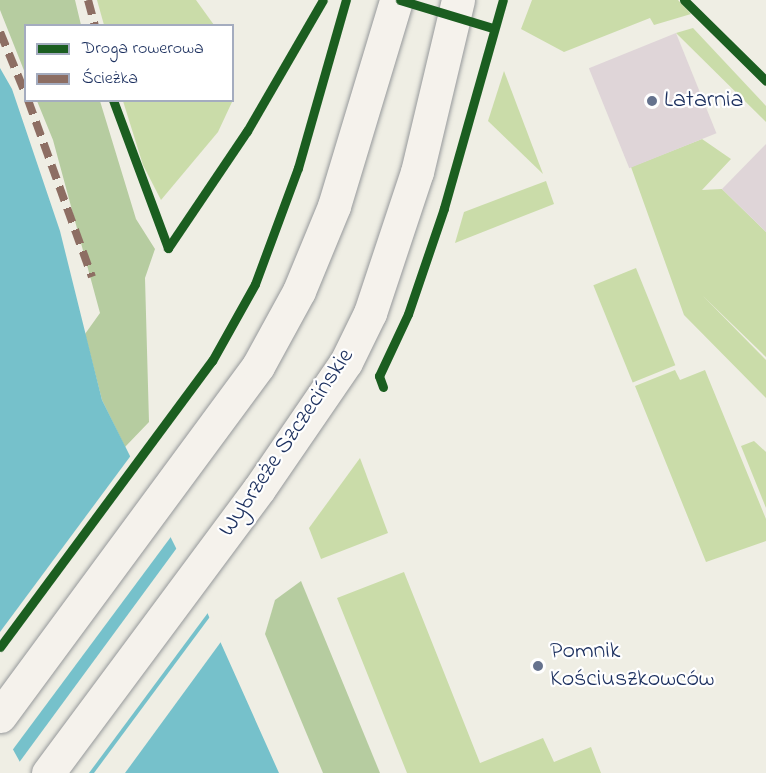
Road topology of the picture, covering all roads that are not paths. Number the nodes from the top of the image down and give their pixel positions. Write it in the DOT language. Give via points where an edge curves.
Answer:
graph roads {
  1 [pos="396,0"];
  2 [pos="458,0"];
  3 [pos="0,716"];
  4 [pos="48,773"];
  1 -- 3 [label="main road" via="334,206 299,291 258,366"];
  2 -- 4 [label="main road, Wybrzeże Szczecińskie" via="417,172 388,264 346,362 311,416"];
}
